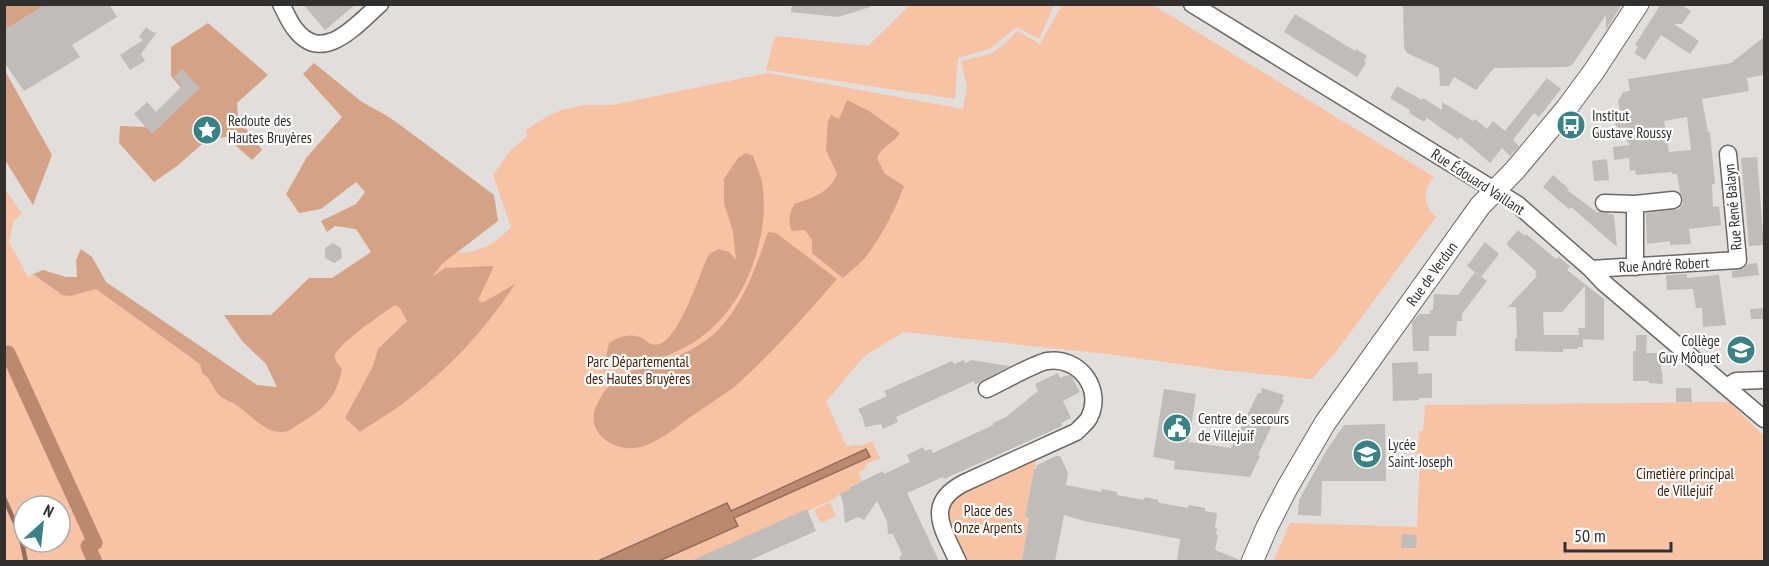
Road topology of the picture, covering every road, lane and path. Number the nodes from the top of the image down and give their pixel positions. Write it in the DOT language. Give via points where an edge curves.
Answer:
graph roads {
  1 [pos="281,4"];
  2 [pos="380,4"];
  3 [pos="1192,4"];
  4 [pos="1638,4"];
  5 [pos="1728,153"];
  6 [pos="1495,190"];
  7 [pos="1672,200"];
  8 [pos="1604,204"];
  9 [pos="1635,204"];
  10 [pos="1738,260"];
  11 [pos="1635,267"];
  12 [pos="1591,269"];
  13 [pos="1764,380"];
  14 [pos="1727,387"];
  15 [pos="987,388"];
  16 [pos="1764,420"];
  17 [pos="958,561"];
  18 [pos="1252,561"];
  1 -- 2 [label="street" via="304,38 322,44 341,38"];
  3 -- 6 [label="street, Rue Édouard Vaillant"];
  4 -- 6 [label="street, Rue de Verdun" via="1566,109"];
  5 -- 10 [label="street, Rue René Balayn"];
  6 -- 12 [label="street, Rue Édouard Vaillant" via="1517,204"];
  6 -- 18 [label="street, Rue de Verdun" via="1325,423 1287,488"];
  7 -- 9 [label="street"];
  8 -- 9 [label="street"];
  9 -- 11 [label="street"];
  10 -- 11 [label="street, Rue André Robert"];
  11 -- 12 [label="street, Rue André Robert"];
  12 -- 14 [label="street, Rue Édouard Vaillant"];
  13 -- 14 [label="street" via="1736,381"];
  14 -- 16 [label="street, Rue Édouard Vaillant"];
  15 -- 17 [label="street" via="1044,362 1058,360 1071,364 1087,378 1094,400 1089,419 1076,432 945,495 939,519"];
}
